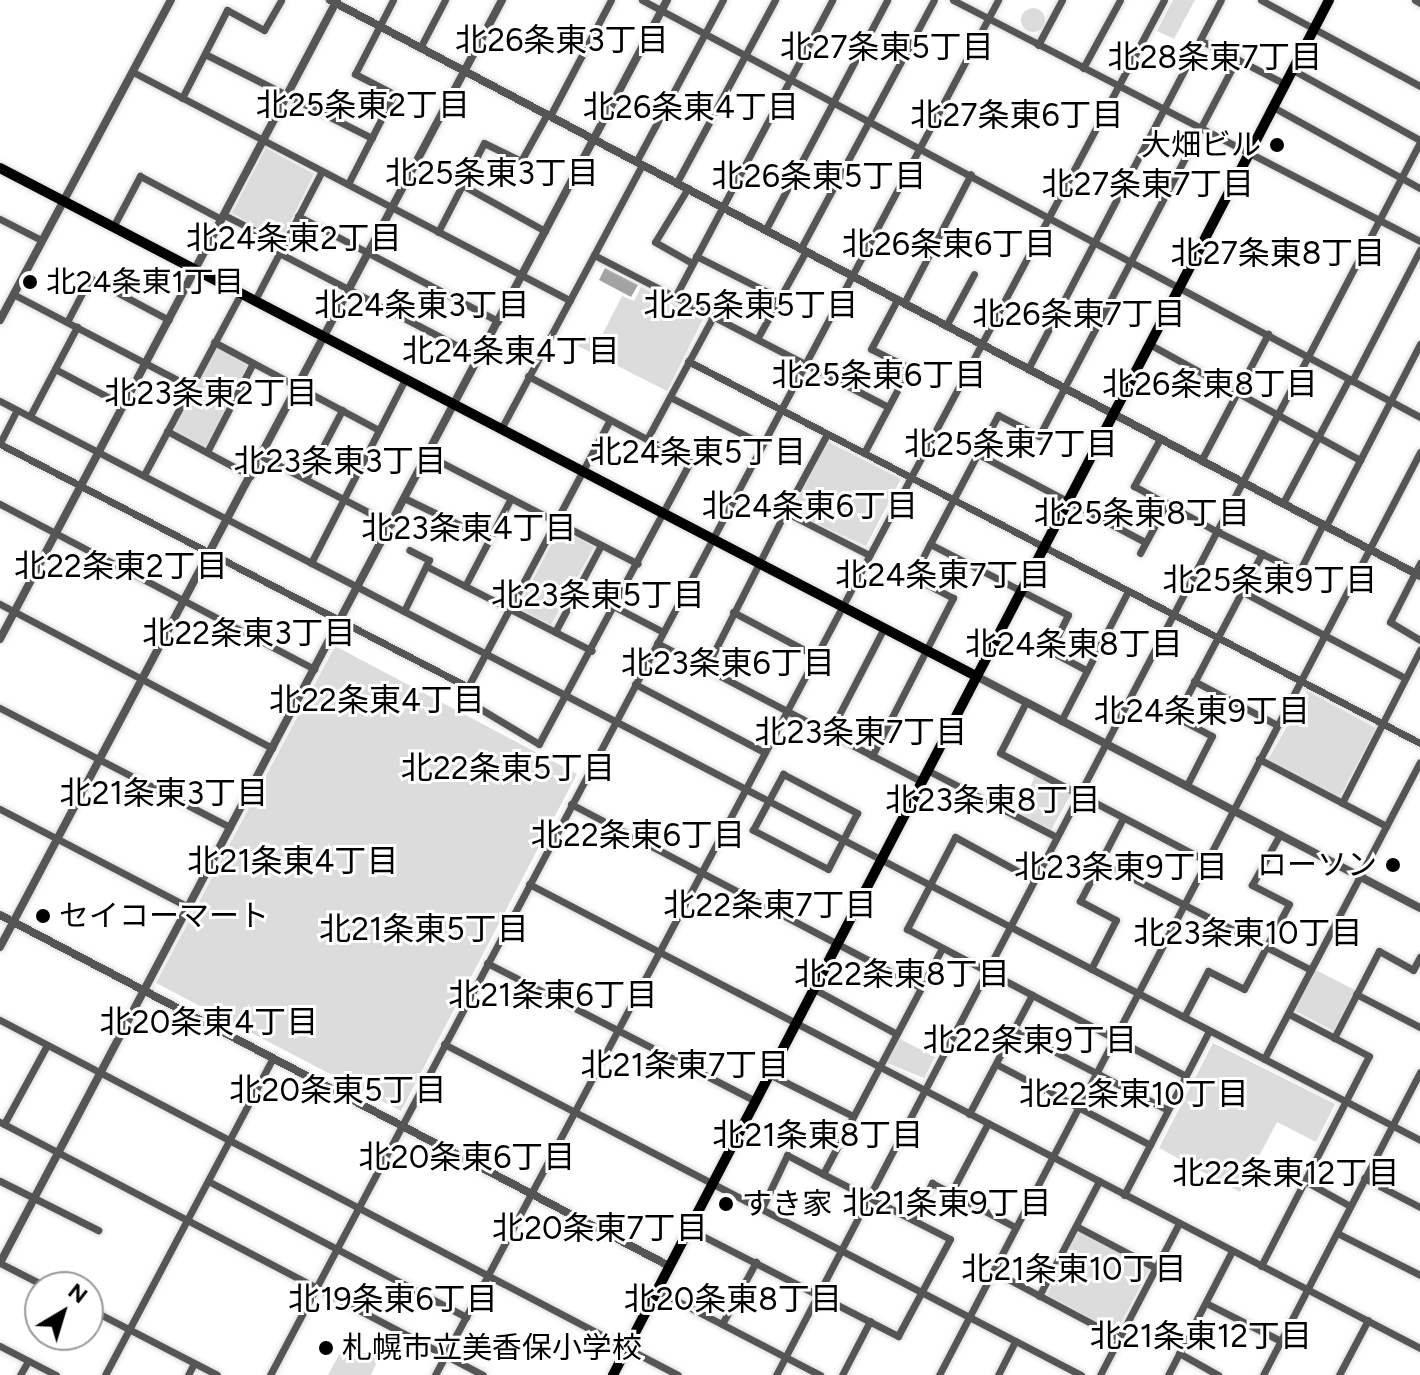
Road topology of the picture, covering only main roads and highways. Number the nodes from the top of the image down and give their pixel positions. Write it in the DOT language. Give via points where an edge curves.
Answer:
graph roads {
  1 [pos="1329,0"];
  2 [pos="0,168"];
  3 [pos="976,676"];
  4 [pos="613,1375"];
  1 -- 3 [label="main road"];
  2 -- 3 [label="main road"];
  3 -- 4 [label="main road"];
}
